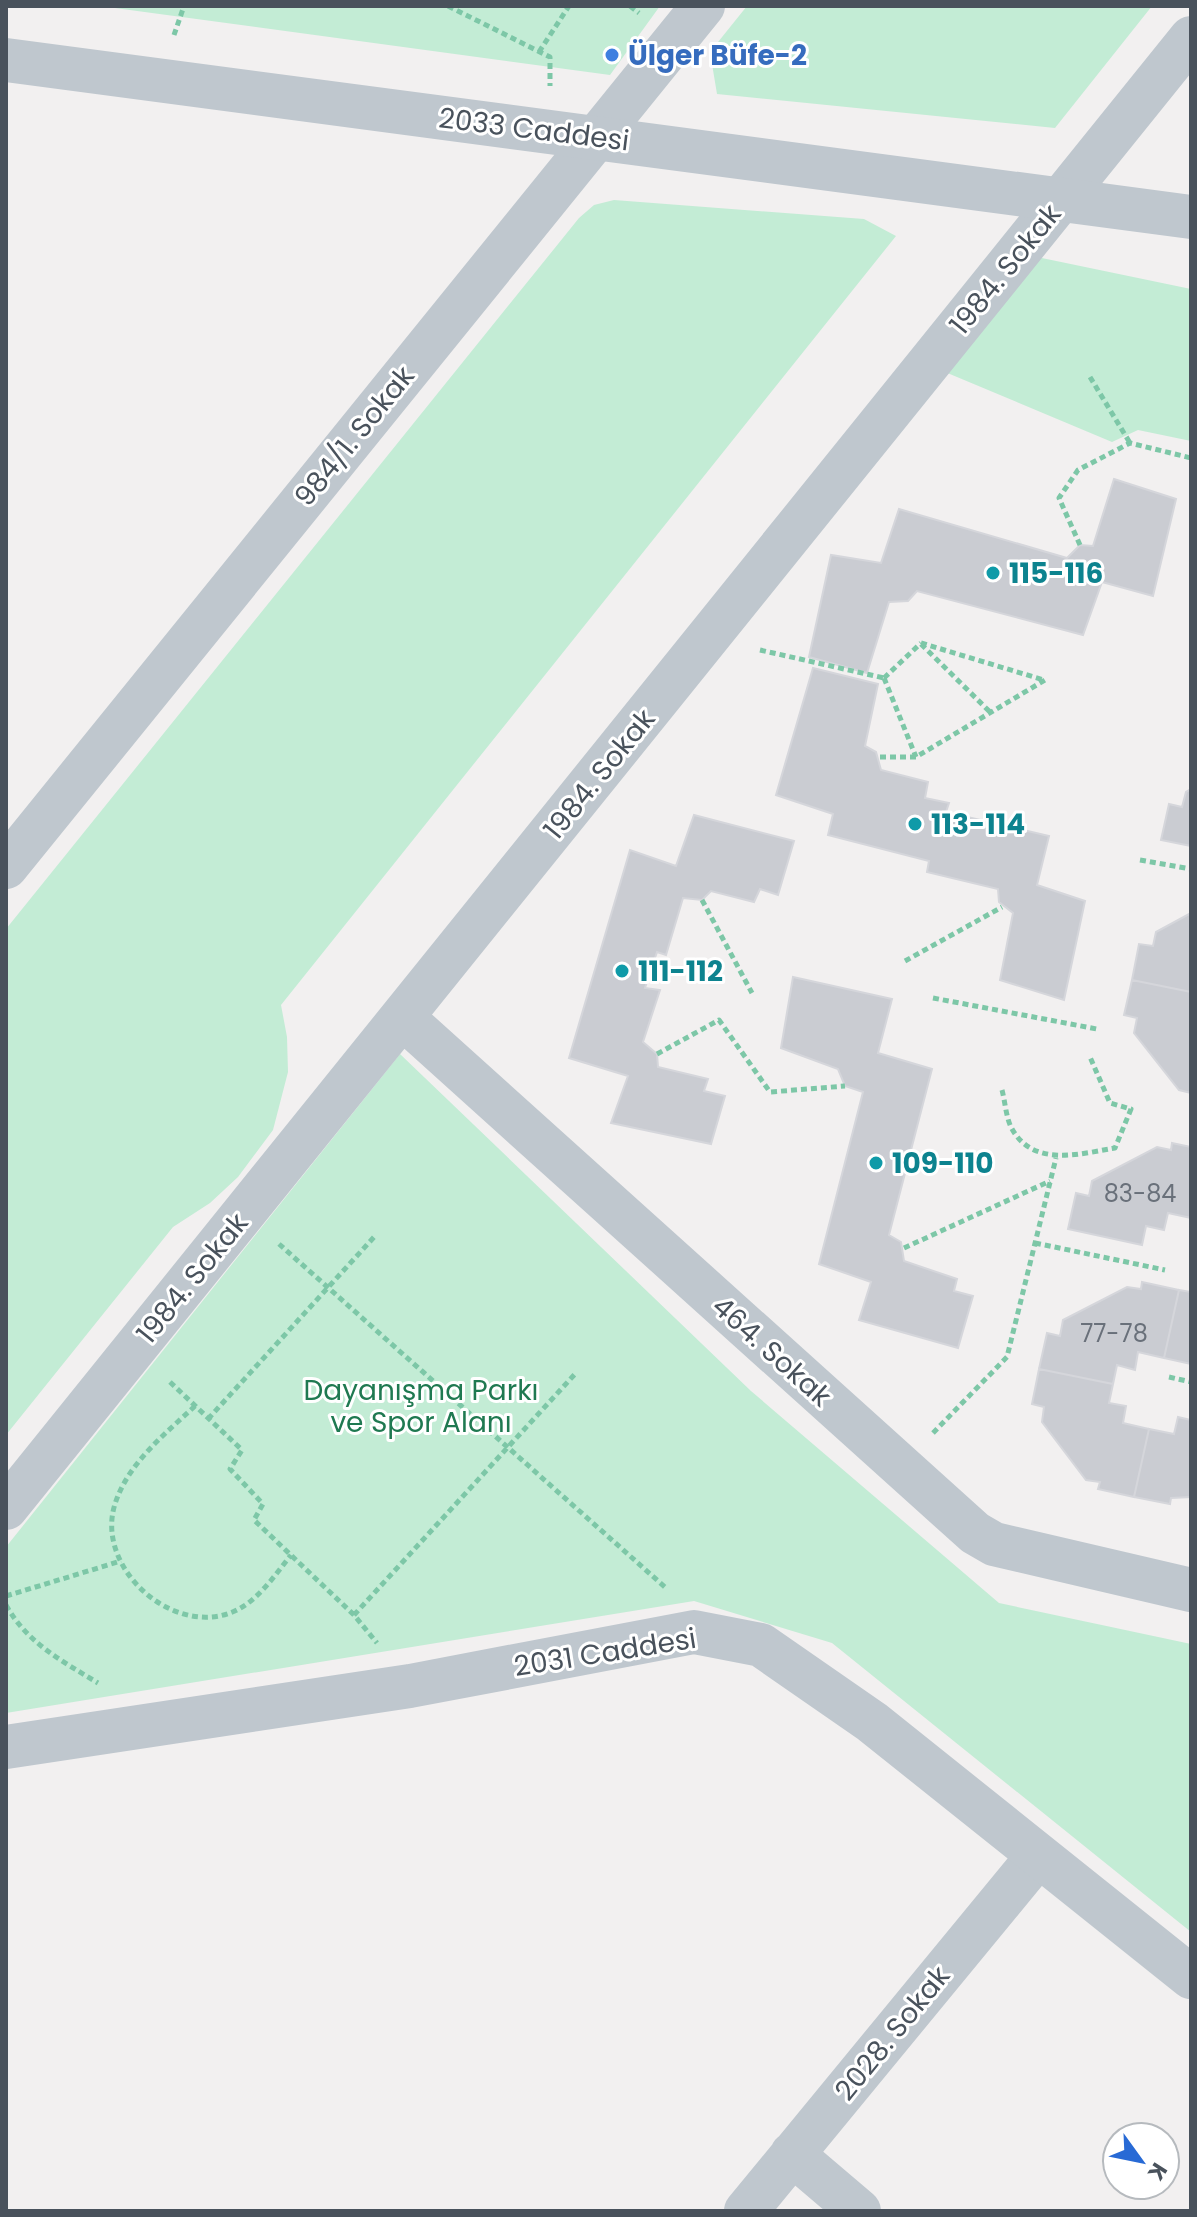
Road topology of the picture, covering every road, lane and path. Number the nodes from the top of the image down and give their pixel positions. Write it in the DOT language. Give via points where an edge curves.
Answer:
graph roads {
  1 [pos="448,6"];
  2 [pos="569,6"];
  3 [pos="703,6"];
  4 [pos="1191,38"];
  5 [pos="539,52"];
  6 [pos="6,60"];
  7 [pos="550,131"];
  8 [pos="596,137"];
  9 [pos="1061,200"];
  10 [pos="1191,217"];
  11 [pos="1090,377"];
  12 [pos="1130,443"];
  13 [pos="1191,458"];
  14 [pos="1080,545"];
  15 [pos="921,643"];
  16 [pos="750,648"];
  17 [pos="884,678"];
  18 [pos="990,712"];
  19 [pos="880,757"];
  20 [pos="916,757"];
  21 [pos="1140,860"];
  22 [pos="6,867"];
  23 [pos="1191,869"];
  24 [pos="702,900"];
  25 [pos="1002,907"];
  26 [pos="905,961"];
  27 [pos="752,993"];
  28 [pos="933,998"];
  29 [pos="403,1018"];
  30 [pos="1097,1029"];
  31 [pos="657,1054"];
  32 [pos="1090,1057"];
  33 [pos="845,1086"];
  34 [pos="1002,1090"];
  35 [pos="1056,1158"];
  36 [pos="1050,1180"];
  37 [pos="244,1215"];
  38 [pos="375,1236"];
  39 [pos="1035,1243"];
  40 [pos="904,1248"];
  41 [pos="1165,1270"];
  42 [pos="332,1287"];
  43 [pos="135,1348"];
  44 [pos="575,1374"];
  45 [pos="1169,1377"];
  46 [pos="1191,1382"];
  47 [pos="195,1406"];
  48 [pos="208,1419"];
  49 [pos="509,1449"];
  50 [pos="900,1467"];
  51 [pos="6,1508"];
  52 [pos="291,1555"];
  53 [pos="121,1561"];
  54 [pos="1191,1590"];
  55 [pos="6,1596"];
  56 [pos="6,1605"];
  57 [pos="354,1615"];
  58 [pos="724,1639"];
  59 [pos="410,1686"];
  60 [pos="161,1722"];
  61 [pos="6,1747"];
  62 [pos="1038,1856"];
  63 [pos="1191,1977"];
  64 [pos="792,2154"];
  65 [pos="746,2211"];
  66 [pos="859,2211"];
  1 -- 5 [label="path"];
  2 -- 5 [label="path"];
  3 -- 8 [label="street, 984/1. Sokak"];
  4 -- 9 [label="street, 1984. Sokak"];
  5 -- 7 [label="path" via="550,57"];
  6 -- 7 [label="street, 2033 Caddesi"];
  7 -- 8 [label="street, 2033 Caddesi"];
  8 -- 9 [label="street, 2033 Caddesi"];
  8 -- 22 [label="street, 984/1. Sokak"];
  9 -- 10 [label="street, 2033 Caddesi"];
  9 -- 29 [label="street, 1984. Sokak"];
  11 -- 12 [label="path"];
  12 -- 13 [label="path"];
  12 -- 14 [label="path" via="1078,470 1059,498"];
  15 -- 17 [label="path"];
  15 -- 18 [label="path"];
  15 -- 18 [label="path" via="1045,680"];
  16 -- 17 [label="path"];
  17 -- 20 [label="path"];
  18 -- 20 [label="path"];
  19 -- 20 [label="path"];
  21 -- 23 [label="path"];
  24 -- 27 [label="path"];
  25 -- 26 [label="path"];
  28 -- 30 [label="path"];
  29 -- 37 [label="street, 1984. Sokak"];
  29 -- 50 [label="street, 464. Sokak"];
  31 -- 33 [label="path" via="719,1020 770,1092"];
  32 -- 35 [label="path" via="1110,1103 1131,1109 1115,1148"];
  34 -- 35 [label="path" via="1011,1128 1034,1151"];
  35 -- 36 [label="path"];
  36 -- 39 [label="path"];
  36 -- 40 [label="path"];
  37 -- 42 [label="path"];
  37 -- 43 [label="street, 1984. Sokak"];
  38 -- 42 [label="path"];
  39 -- 41 [label="path"];
  39 -- 50 [label="path" via="1007,1357"];
  42 -- 48 [label="path"];
  42 -- 49 [label="path"];
  43 -- 47 [label="path"];
  43 -- 51 [label="street, 1984. Sokak"];
  44 -- 49 [label="path"];
  45 -- 46 [label="path"];
  47 -- 48 [label="path"];
  47 -- 53 [label="path" via="145,1453 115,1504 111,1527"];
  48 -- 52 [label="path" via="242,1450 230,1469 263,1504 254,1520"];
  49 -- 57 [label="path"];
  49 -- 58 [label="path"];
  50 -- 54 [label="street, 464. Sokak" via="994,1544"];
  52 -- 53 [label="path" via="254,1598 229,1614 200,1616 167,1609 146,1595"];
  52 -- 57 [label="path"];
  53 -- 55 [label="path"];
  56 -- 60 [label="path" via="19,1628 49,1653"];
  57 -- 59 [label="path"];
  58 -- 59 [label="street, 2031 Caddesi" via="694,1632"];
  58 -- 62 [label="street, 2031 Caddesi" via="761,1645 822,1686"];
  59 -- 60 [label="street, 2031 Caddesi"];
  60 -- 61 [label="street, 2031 Caddesi"];
  62 -- 63 [label="street, 2031 Caddesi"];
  62 -- 64 [label="street, 2028. Sokak"];
  64 -- 65 [label="street, 2028. Sokak"];
  64 -- 66 [label="street"];
}
